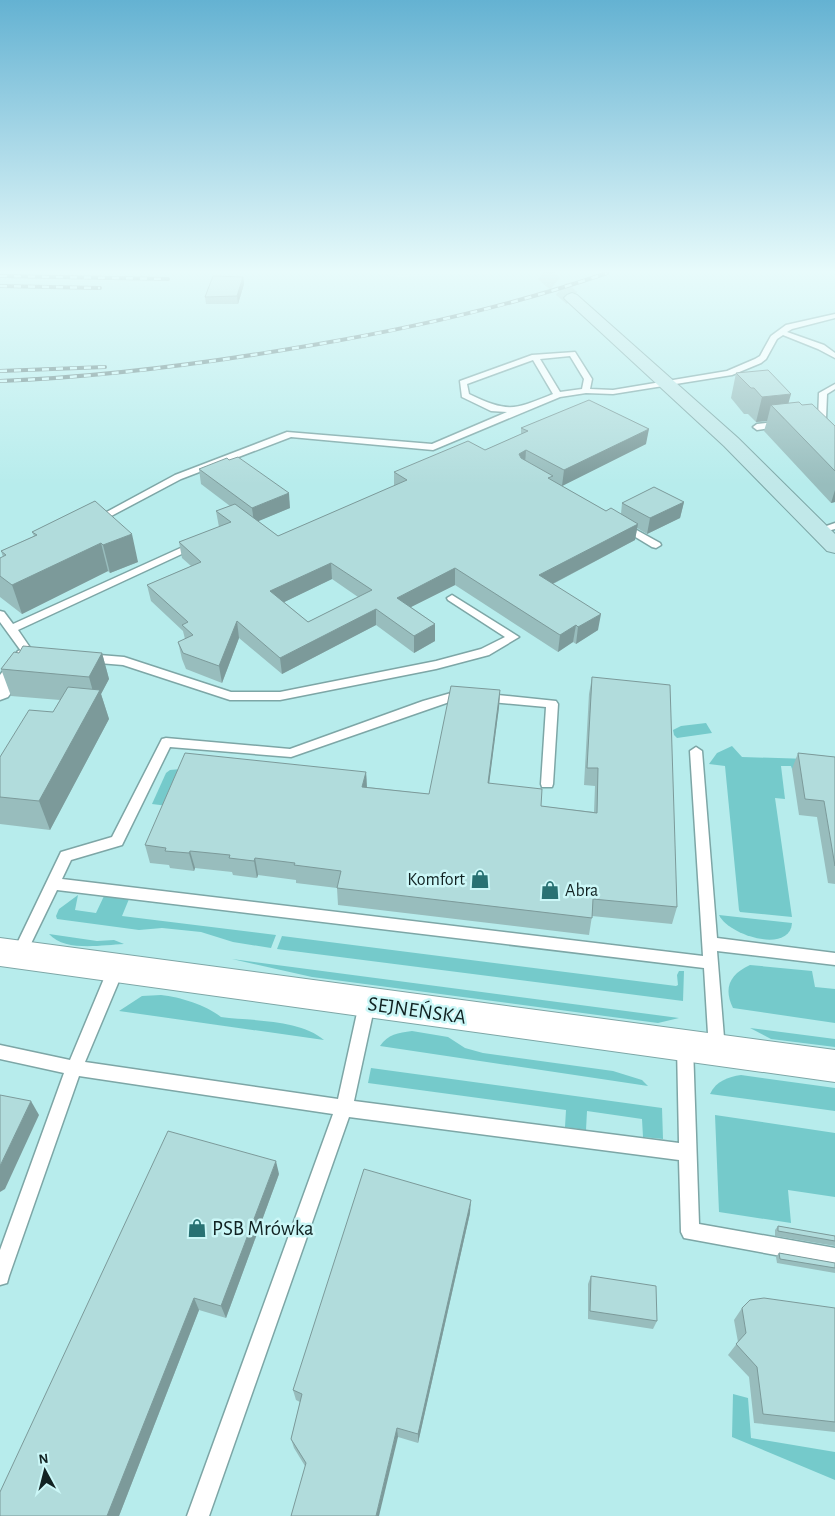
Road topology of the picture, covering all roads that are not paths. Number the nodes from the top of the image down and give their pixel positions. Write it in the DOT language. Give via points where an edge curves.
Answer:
graph roads {
  1 [pos="623,344"];
  2 [pos="771,344"];
  3 [pos="813,344"];
  4 [pos="835,356"];
  5 [pos="535,357"];
  6 [pos="668,384"];
  7 [pos="835,386"];
  8 [pos="586,391"];
  9 [pos="558,395"];
  10 [pos="521,410"];
  11 [pos="794,423"];
  12 [pos="757,426"];
  13 [pos="835,433"];
  14 [pos="612,520"];
  15 [pos="85,526"];
  16 [pos="827,528"];
  17 [pos="208,539"];
  18 [pos="656,545"];
  19 [pos="835,546"];
  20 [pos="452,598"];
  21 [pos="0,614"];
  22 [pos="12,629"];
  23 [pos="38,653"];
  24 [pos="76,656"];
  25 [pos="0,692"];
  26 [pos="696,751"];
  27 [pos="547,784"];
  28 [pos="54,884"];
  29 [pos="711,944"];
  30 [pos="10,953"];
  31 [pos="835,959"];
  32 [pos="712,964"];
  33 [pos="116,969"];
  34 [pos="367,1004"];
  35 [pos="701,1048"];
  36 [pos="0,1052"];
  37 [pos="835,1066"];
  38 [pos="74,1068"];
  39 [pos="344,1108"];
  40 [pos="689,1153"];
  41 [pos="835,1257"];
  42 [pos="0,1276"];
  43 [pos="198,1516"];
  1 -- 6 [label="main road"];
  2 -- 6 [label="lane" via="763,357 750,366"];
  3 -- 4 [label="lane"];
  5 -- 8 [label="lane" via="572,354 588,379"];
  5 -- 9 [label="lane"];
  5 -- 10 [label="lane" via="463,384 465,395 494,409"];
  6 -- 8 [label="lane" via="613,392"];
  6 -- 16 [label="main road"];
  7 -- 13 [label="lane" via="823,393 817,420"];
  8 -- 9 [label="lane"];
  9 -- 10 [label="lane"];
  10 -- 15 [label="lane" via="433,446 290,434 178,477"];
  11 -- 12 [label="lane"];
  14 -- 18 [label="lane"];
  16 -- 19 [label="main road"];
  17 -- 22 [label="lane"];
  20 -- 24 [label="lane" via="513,637 486,652 436,665 280,696 230,696 124,661"];
  21 -- 22 [label="lane"];
  22 -- 23 [label="lane"];
  23 -- 25 [label="street"];
  26 -- 29 [label="lane"];
  27 -- 28 [label="lane" via="552,704 458,695 291,753 166,742 117,841 66,856"];
  28 -- 30 [label="lane"];
  28 -- 32 [label="lane"];
  29 -- 31 [label="lane"];
  29 -- 32 [label="lane"];
  30 -- 33 [label="street, SEJNEŃSKA"];
  32 -- 35 [label="lane"];
  33 -- 34 [label="street, SEJNEŃSKA"];
  33 -- 38 [label="lane"];
  34 -- 35 [label="street, SEJNEŃSKA"];
  34 -- 39 [label="lane"];
  35 -- 37 [label="street, SEJNEŃSKA"];
  35 -- 40 [label="lane"];
  36 -- 38 [label="lane"];
  38 -- 39 [label="lane"];
  38 -- 42 [label="lane"];
  39 -- 40 [label="lane"];
  39 -- 43 [label="lane"];
  40 -- 41 [label="lane" via="690,1232"];
}
